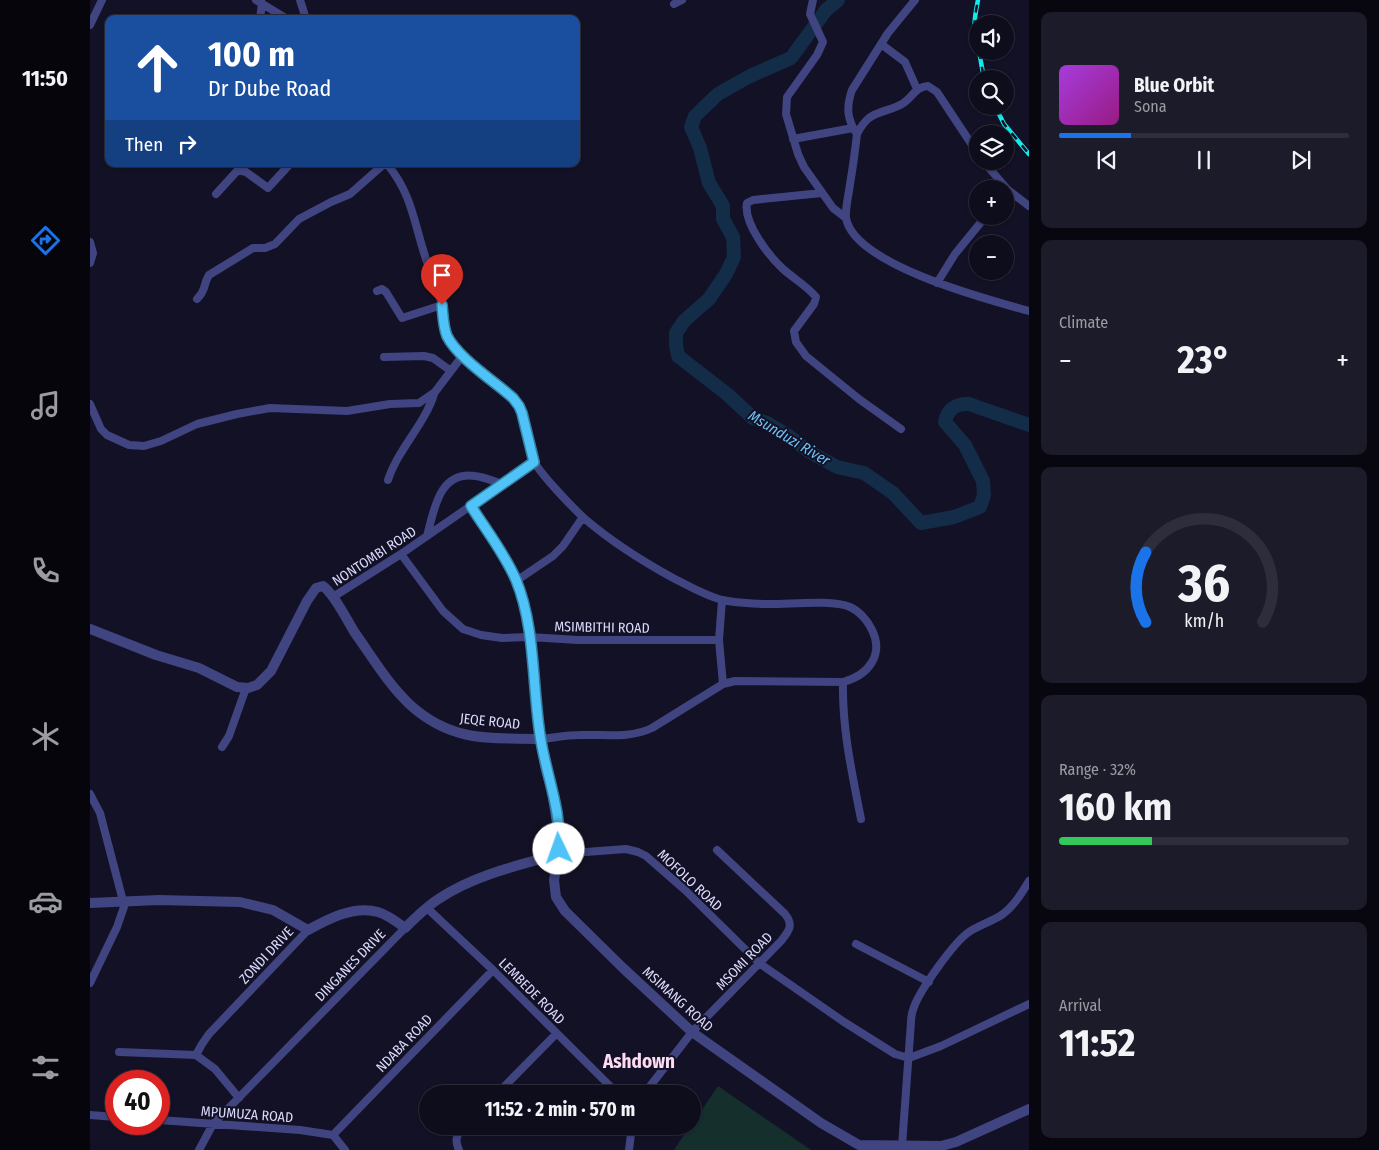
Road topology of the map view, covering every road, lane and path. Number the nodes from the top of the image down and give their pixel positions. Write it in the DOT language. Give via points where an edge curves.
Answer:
graph roads {
  1 [pos="102,0"];
  2 [pos="300,0"];
  3 [pos="682,0"];
  4 [pos="812,0"];
  5 [pos="915,0"];
  6 [pos="259,1"];
  7 [pos="674,4"];
  8 [pos="260,15"];
  9 [pos="281,15"];
  10 [pos="305,15"];
  11 [pos="90,25"];
  12 [pos="881,44"];
  13 [pos="917,89"];
  14 [pos="855,131"];
  15 [pos="794,139"];
  16 [pos="969,140"];
  17 [pos="287,167"];
  18 [pos="382,167"];
  19 [pos="388,167"];
  20 [pos="822,192"];
  21 [pos="216,194"];
  22 [pos="1014,197"];
  23 [pos="1029,206"];
  24 [pos="846,218"];
  25 [pos="979,225"];
  26 [pos="90,242"];
  27 [pos="90,263"];
  28 [pos="937,283"];
  29 [pos="377,291"];
  30 [pos="197,299"];
  31 [pos="442,305"];
  32 [pos="1029,311"];
  33 [pos="463,355"];
  34 [pos="384,357"];
  35 [pos="451,371"];
  36 [pos="435,392"];
  37 [pos="90,404"];
  38 [pos="901,428"];
  39 [pos="534,462"];
  40 [pos="388,480"];
  41 [pos="502,484"];
  42 [pos="471,506"];
  43 [pos="584,517"];
  44 [pos="428,536"];
  45 [pos="402,554"];
  46 [pos="516,581"];
  47 [pos="333,597"];
  48 [pos="722,600"];
  49 [pos="90,629"];
  50 [pos="529,637"];
  51 [pos="719,640"];
  52 [pos="843,682"];
  53 [pos="723,684"];
  54 [pos="246,688"];
  55 [pos="540,739"];
  56 [pos="222,746"];
  57 [pos="90,794"];
  58 [pos="861,819"];
  59 [pos="717,850"];
  60 [pos="559,854"];
  61 [pos="1029,881"];
  62 [pos="125,901"];
  63 [pos="90,903"];
  64 [pos="427,908"];
  65 [pos="405,928"];
  66 [pos="308,930"];
  67 [pos="856,944"];
  68 [pos="759,963"];
  69 [pos="493,970"];
  70 [pos="90,982"];
  71 [pos="929,982"];
  72 [pos="1029,1004"];
  73 [pos="692,1032"];
  74 [pos="556,1034"];
  75 [pos="119,1052"];
  76 [pos="196,1055"];
  77 [pos="909,1058"];
  78 [pos="507,1085"];
  79 [pos="609,1085"];
  80 [pos="651,1085"];
  81 [pos="238,1098"];
  82 [pos="1029,1109"];
  83 [pos="90,1115"];
  84 [pos="105,1116"];
  85 [pos="170,1121"];
  86 [pos="213,1124"];
  87 [pos="333,1135"];
  88 [pos="457,1135"];
  89 [pos="631,1135"];
  90 [pos="902,1146"];
  91 [pos="859,1148"];
  92 [pos="198,1150"];
  93 [pos="345,1150"];
  94 [pos="458,1150"];
  95 [pos="629,1150"];
  1 -- 11 [label="street"];
  2 -- 10 [label="street"];
  3 -- 7 [label="street"];
  4 -- 15 [label="street" via="810,14 824,42 787,97 786,114"];
  5 -- 12 [label="street"];
  6 -- 8 [label="street"];
  6 -- 9 [label="street"];
  12 -- 13 [label="street" via="904,62"];
  12 -- 14 [label="street" via="849,98 848,116"];
  13 -- 14 [label="street" via="910,98 870,117"];
  13 -- 16 [label="street" via="928,86 937,92"];
  14 -- 15 [label="street"];
  14 -- 24 [label="street"];
  15 -- 20 [label="street" via="804,167"];
  17 -- 21 [label="street" via="268,188 238,170"];
  18 -- 30 [label="street" via="350,194 299,219 275,244 253,248 209,275 204,292"];
  19 -- 31 [label="street" via="406,193"];
  20 -- 24 [label="street" via="833,208"];
  20 -- 38 [label="street" via="752,200 746,205 748,217 757,236 778,264 816,297 794,331 803,353"];
  22 -- 23 [label="street"];
  24 -- 28 [label="street" via="854,234 875,252"];
  25 -- 28 [label="street"];
  26 -- 27 [label="street" via="93,253"];
  28 -- 32 [label="street"];
  29 -- 31 [label="street" via="382,289 386,292 402,318"];
  31 -- 33 [label="street" via="447,336"];
  33 -- 35 [label="street"];
  33 -- 39 [label="street" via="519,406"];
  34 -- 35 [label="street" via="424,356 433,358"];
  35 -- 36 [label="street"];
  36 -- 37 [label="street" via="419,403 354,410 333,412 280,408 252,411 197,424 161,441 138,447 117,441 103,432"];
  36 -- 40 [label="street"];
  39 -- 41 [label="street, NONTOMBI ROAD"];
  39 -- 43 [label="street"];
  41 -- 42 [label="street, NONTOMBI ROAD"];
  41 -- 44 [label="street, NONTOMBI ROAD" via="474,476 451,482 439,495"];
  42 -- 44 [label="street, NONTOMBI ROAD"];
  42 -- 46 [label="street"];
  43 -- 46 [label="street" via="553,556"];
  43 -- 48 [label="street" via="649,565"];
  44 -- 45 [label="street, NONTOMBI ROAD"];
  45 -- 47 [label="street, NONTOMBI ROAD"];
  45 -- 50 [label="street, MSIMBITHI ROAD" via="434,600 463,628 490,637"];
  46 -- 50 [label="street"];
  47 -- 54 [label="street" via="323,586 316,588 271,671 258,685"];
  47 -- 55 [label="street, JEQE ROAD" via="389,681 425,718 469,735"];
  48 -- 51 [label="street"];
  48 -- 52 [label="street" via="850,608 868,623 877,650 864,671"];
  49 -- 54 [label="street"];
  50 -- 51 [label="street, MSIMBITHI ROAD"];
  50 -- 55 [label="street"];
  51 -- 53 [label="street"];
  52 -- 53 [label="street" via="746,680"];
  52 -- 58 [label="street" via="845,734"];
  53 -- 55 [label="street, JEQE ROAD" via="640,733"];
  54 -- 56 [label="street" via="229,736"];
  55 -- 60 [label="street, MSIMANG ROAD" via="557,819"];
  57 -- 62 [label="street" via="100,813"];
  59 -- 68 [label="street, MSOMI ROAD" via="790,920 790,929"];
  60 -- 64 [label="street, DINGANES DRIVE" via="482,878 447,894"];
  60 -- 68 [label="street, MOFOLO ROAD" via="613,849 638,852 662,869"];
  60 -- 73 [label="street, MSIMANG ROAD" via="554,880 559,902"];
  61 -- 71 [label="street" via="1005,913 961,939"];
  62 -- 63 [label="street"];
  62 -- 66 [label="street" via="250,903 273,910"];
  62 -- 70 [label="street" via="117,927"];
  64 -- 65 [label="street, DINGANES DRIVE"];
  64 -- 69 [label="street, LEMBEDE ROAD"];
  65 -- 66 [label="street, ZONDI DRIVE" via="379,912 361,910 339,915"];
  65 -- 81 [label="street, DINGANES DRIVE"];
  66 -- 76 [label="street, ZONDI DRIVE" via="210,1034"];
  67 -- 71 [label="street"];
  68 -- 73 [label="street, MSOMI ROAD"];
  68 -- 77 [label="street, MOFOLO ROAD" via="844,1022 895,1054"];
  69 -- 74 [label="street, LEMBEDE ROAD"];
  69 -- 87 [label="street, NDABA ROAD"];
  71 -- 77 [label="street" via="916,1000 912,1013"];
  72 -- 77 [label="street"];
  73 -- 80 [label="street, MSOMI ROAD"];
  73 -- 91 [label="street, MSIMANG ROAD"];
  74 -- 78 [label="street"];
  74 -- 79 [label="street, LEMBEDE ROAD"];
  75 -- 76 [label="street"];
  76 -- 81 [label="street" via="215,1069"];
  77 -- 90 [label="street"];
  81 -- 86 [label="street, DINGANES DRIVE"];
  82 -- 90 [label="street" via="956,1142 941,1146"];
  83 -- 84 [label="street"];
  85 -- 86 [label="street, MPUMUZA ROAD"];
  86 -- 87 [label="street, MPUMUZA ROAD"];
  86 -- 92 [label="street, DINGANES DRIVE"];
  87 -- 93 [label="street"];
  88 -- 94 [label="street"];
  89 -- 95 [label="street"];
  90 -- 91 [label="street"];
}
